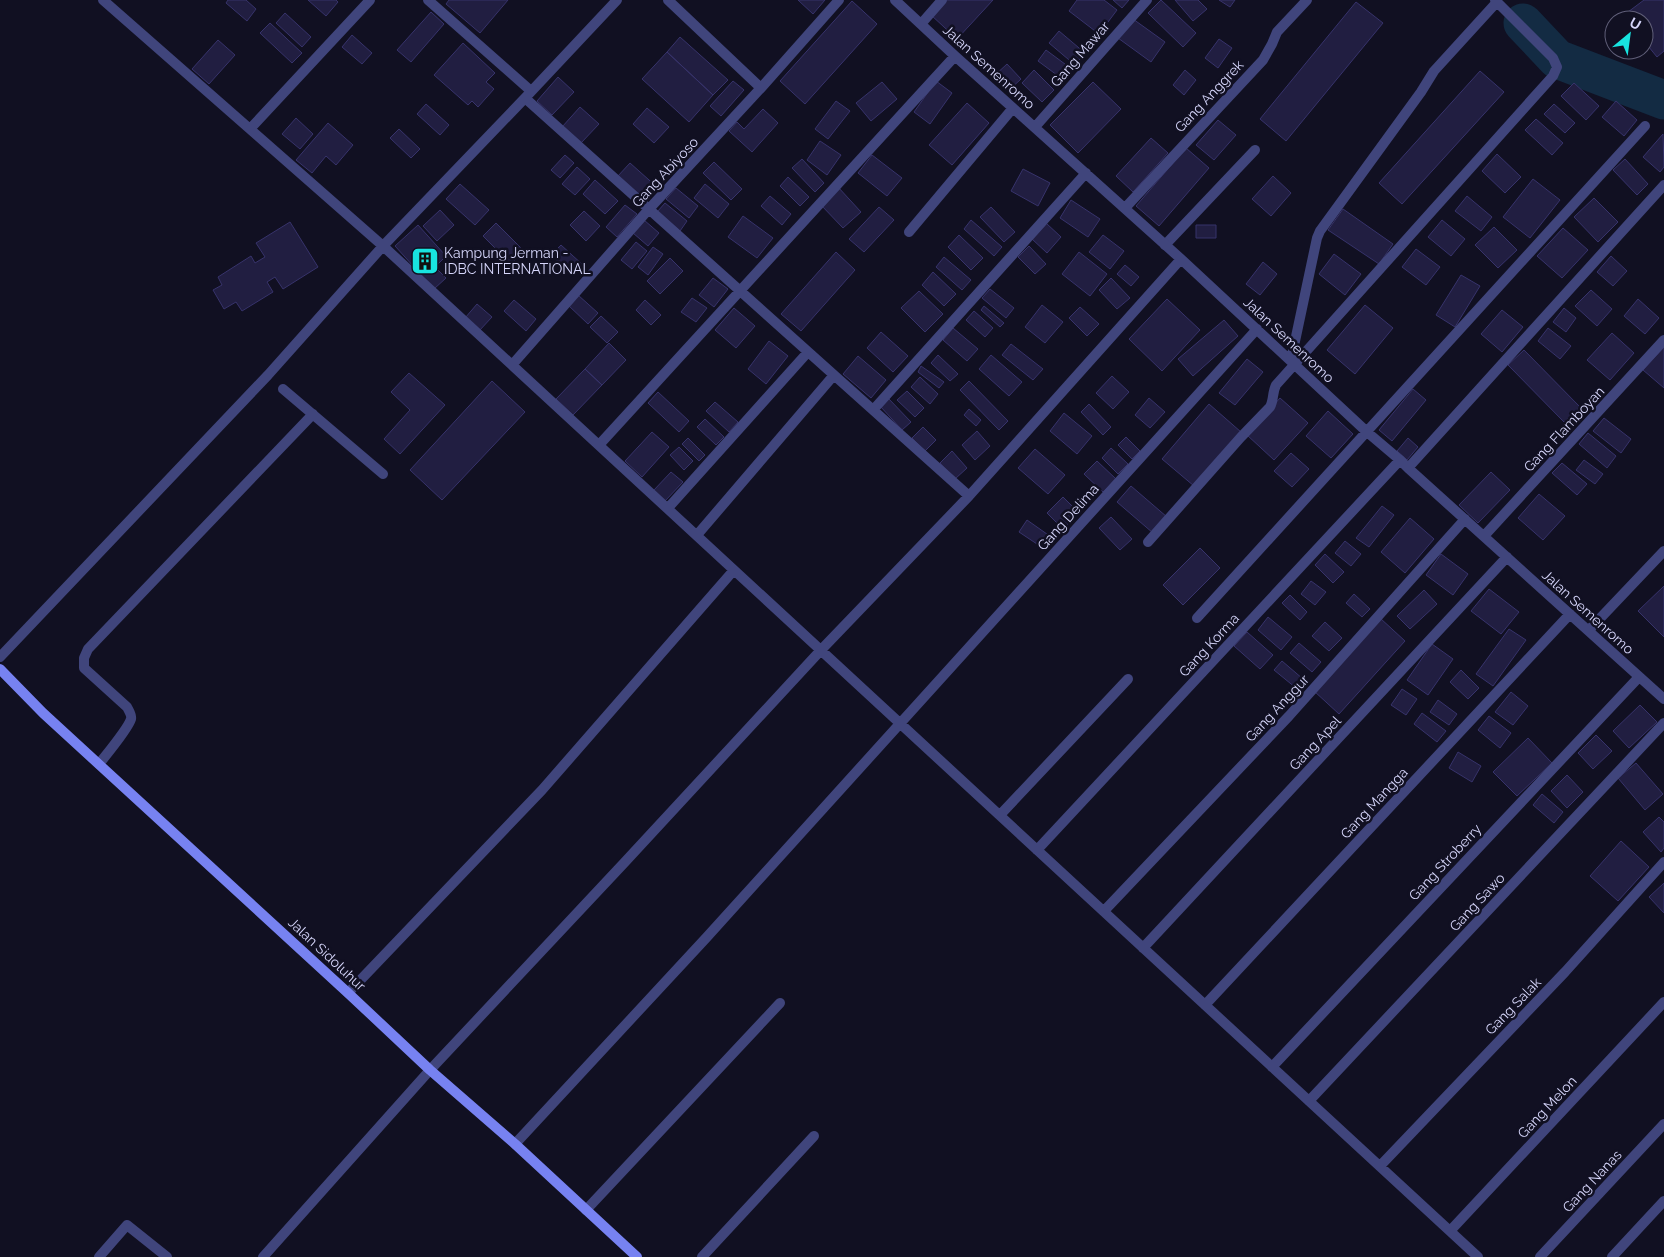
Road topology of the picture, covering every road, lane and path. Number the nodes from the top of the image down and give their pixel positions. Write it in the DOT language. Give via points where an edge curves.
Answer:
graph roads {
  1 [pos="103,0"];
  2 [pos="370,0"];
  3 [pos="428,0"];
  4 [pos="617,0"];
  5 [pos="668,0"];
  6 [pos="839,0"];
  7 [pos="895,0"];
  8 [pos="942,0"];
  9 [pos="1147,0"];
  10 [pos="1307,0"];
  11 [pos="1496,1"];
  12 [pos="921,24"];
  13 [pos="955,56"];
  14 [pos="761,88"];
  15 [pos="528,94"];
  16 [pos="1013,108"];
  17 [pos="1645,126"];
  18 [pos="1035,127"];
  19 [pos="250,129"];
  20 [pos="1255,150"];
  21 [pos="1086,173"];
  22 [pos="1664,185"];
  23 [pos="1125,208"];
  24 [pos="649,209"];
  25 [pos="909,232"];
  26 [pos="1166,245"];
  27 [pos="383,246"];
  28 [pos="1182,259"];
  29 [pos="740,291"];
  30 [pos="1257,329"];
  31 [pos="1664,340"];
  32 [pos="808,352"];
  33 [pos="1293,362"];
  34 [pos="512,365"];
  35 [pos="834,375"];
  36 [pos="282,389"];
  37 [pos="873,410"];
  38 [pos="313,414"];
  39 [pos="1367,432"];
  40 [pos="599,445"];
  41 [pos="1400,460"];
  42 [pos="1408,468"];
  43 [pos="383,474"];
  44 [pos="969,496"];
  45 [pos="668,508"];
  46 [pos="1465,519"];
  47 [pos="697,535"];
  48 [pos="1484,536"];
  49 [pos="1148,542"];
  50 [pos="1664,551"];
  51 [pos="1506,557"];
  52 [pos="734,570"];
  53 [pos="1570,614"];
  54 [pos="1197,618"];
  55 [pos="1589,630"];
  56 [pos="821,650"];
  57 [pos="0,657"];
  58 [pos="0,669"];
  59 [pos="1638,677"];
  60 [pos="1128,678"];
  61 [pos="1664,699"];
  62 [pos="1664,722"];
  63 [pos="900,723"];
  64 [pos="99,764"];
  65 [pos="1000,815"];
  66 [pos="1037,850"];
  67 [pos="1664,862"];
  68 [pos="1104,911"];
  69 [pos="1143,948"];
  70 [pos="348,993"];
  71 [pos="1664,1002"];
  72 [pos="780,1003"];
  73 [pos="1205,1005"];
  74 [pos="1272,1066"];
  75 [pos="430,1070"];
  76 [pos="1309,1101"];
  77 [pos="1664,1124"];
  78 [pos="814,1136"];
  79 [pos="515,1144"];
  80 [pos="1380,1166"];
  81 [pos="1664,1201"];
  82 [pos="586,1210"];
  83 [pos="1450,1231"];
  84 [pos="99,1257"];
  85 [pos="167,1257"];
  86 [pos="263,1257"];
  87 [pos="637,1257"];
  88 [pos="702,1257"];
  89 [pos="1478,1257"];
  90 [pos="1540,1257"];
  91 [pos="1612,1257"];
  1 -- 19 [label="street"];
  2 -- 19 [label="street"];
  3 -- 15 [label="street"];
  4 -- 15 [label="street"];
  5 -- 14 [label="street"];
  6 -- 14 [label="street, Gang Abiyoso"];
  7 -- 12 [label="street, Jalan Semenromo"];
  8 -- 12 [label="street"];
  9 -- 18 [label="street, Gang Mawar"];
  10 -- 23 [label="street, Gang Anggrek" via="1277,32 1263,60"];
  11 -- 33 [label="street" via="1429,78 1320,231"];
  11 -- 33 [label="street" via="1553,58 1556,70"];
  12 -- 13 [label="street, Jalan Semenromo"];
  13 -- 16 [label="street, Jalan Semenromo"];
  13 -- 29 [label="street"];
  14 -- 24 [label="street, Gang Abiyoso"];
  15 -- 24 [label="street"];
  15 -- 27 [label="street"];
  16 -- 18 [label="street, Jalan Semenromo"];
  16 -- 25 [label="street"];
  17 -- 39 [label="street"];
  18 -- 21 [label="street, Jalan Semenromo"];
  19 -- 27 [label="street"];
  20 -- 26 [label="street"];
  21 -- 23 [label="street, Jalan Semenromo"];
  21 -- 37 [label="street"];
  22 -- 42 [label="street"];
  23 -- 26 [label="street, Jalan Semenromo"];
  24 -- 29 [label="street"];
  24 -- 34 [label="street, Gang Abiyoso"];
  26 -- 28 [label="street, Jalan Semenromo"];
  27 -- 34 [label="street"];
  27 -- 57 [label="street" via="268,375"];
  28 -- 30 [label="street, Jalan Semenromo"];
  28 -- 44 [label="street"];
  29 -- 32 [label="street"];
  29 -- 40 [label="street"];
  30 -- 33 [label="street, Jalan Semenromo"];
  30 -- 63 [label="street, Gang Delima"];
  31 -- 48 [label="street, Gang Flamboyan"];
  32 -- 35 [label="street"];
  32 -- 45 [label="street"];
  33 -- 39 [label="street, Jalan Semenromo"];
  33 -- 49 [label="street" via="1276,385 1270,407"];
  34 -- 40 [label="street"];
  35 -- 37 [label="street"];
  35 -- 47 [label="street"];
  36 -- 38 [label="street"];
  37 -- 44 [label="street"];
  38 -- 43 [label="street"];
  38 -- 64 [label="street" via="88,650 84,668 130,713 130,720"];
  39 -- 41 [label="street, Jalan Semenromo"];
  39 -- 54 [label="street"];
  40 -- 45 [label="street"];
  41 -- 42 [label="street, Jalan Semenromo"];
  41 -- 66 [label="street, Gang Korma"];
  42 -- 46 [label="street, Jalan Semenromo"];
  44 -- 56 [label="street"];
  45 -- 47 [label="street"];
  46 -- 48 [label="street, Jalan Semenromo"];
  46 -- 68 [label="street, Gang Anggur" via="1289,716"];
  47 -- 52 [label="street"];
  48 -- 51 [label="street, Jalan Semenromo"];
  50 -- 55 [label="street"];
  51 -- 53 [label="street, Jalan Semenromo"];
  51 -- 69 [label="street, Gang Apel"];
  52 -- 56 [label="street"];
  52 -- 70 [label="street" via="542,790"];
  53 -- 55 [label="street, Jalan Semenromo"];
  53 -- 73 [label="street, Gang Mangga"];
  55 -- 59 [label="street, Jalan Semenromo"];
  56 -- 63 [label="street"];
  56 -- 75 [label="street"];
  58 -- 64 [label="main road, Jalan Sidoluhur"];
  59 -- 61 [label="street, Jalan Semenromo"];
  59 -- 74 [label="street, Gang Stroberry"];
  60 -- 65 [label="street"];
  62 -- 76 [label="street, Gang Sawo"];
  63 -- 65 [label="street"];
  63 -- 79 [label="street, Gang Delima"];
  64 -- 70 [label="main road, Jalan Sidoluhur"];
  65 -- 66 [label="street"];
  66 -- 68 [label="street"];
  67 -- 80 [label="street, Gang Salak" via="1565,972"];
  68 -- 69 [label="street"];
  69 -- 73 [label="street"];
  70 -- 75 [label="main road, Jalan Sidoluhur"];
  71 -- 83 [label="street, Gang Melon"];
  72 -- 82 [label="street"];
  73 -- 74 [label="street"];
  74 -- 76 [label="street"];
  75 -- 79 [label="main road, Jalan Sidoluhur"];
  75 -- 86 [label="street"];
  76 -- 80 [label="street"];
  77 -- 90 [label="street, Gang Nanas"];
  78 -- 88 [label="street"];
  79 -- 82 [label="main road, Jalan Sidoluhur"];
  80 -- 83 [label="street"];
  81 -- 91 [label="street"];
  82 -- 87 [label="main road, Jalan Sidoluhur"];
  83 -- 89 [label="street"];
  84 -- 85 [label="street" via="127,1225"];
}
